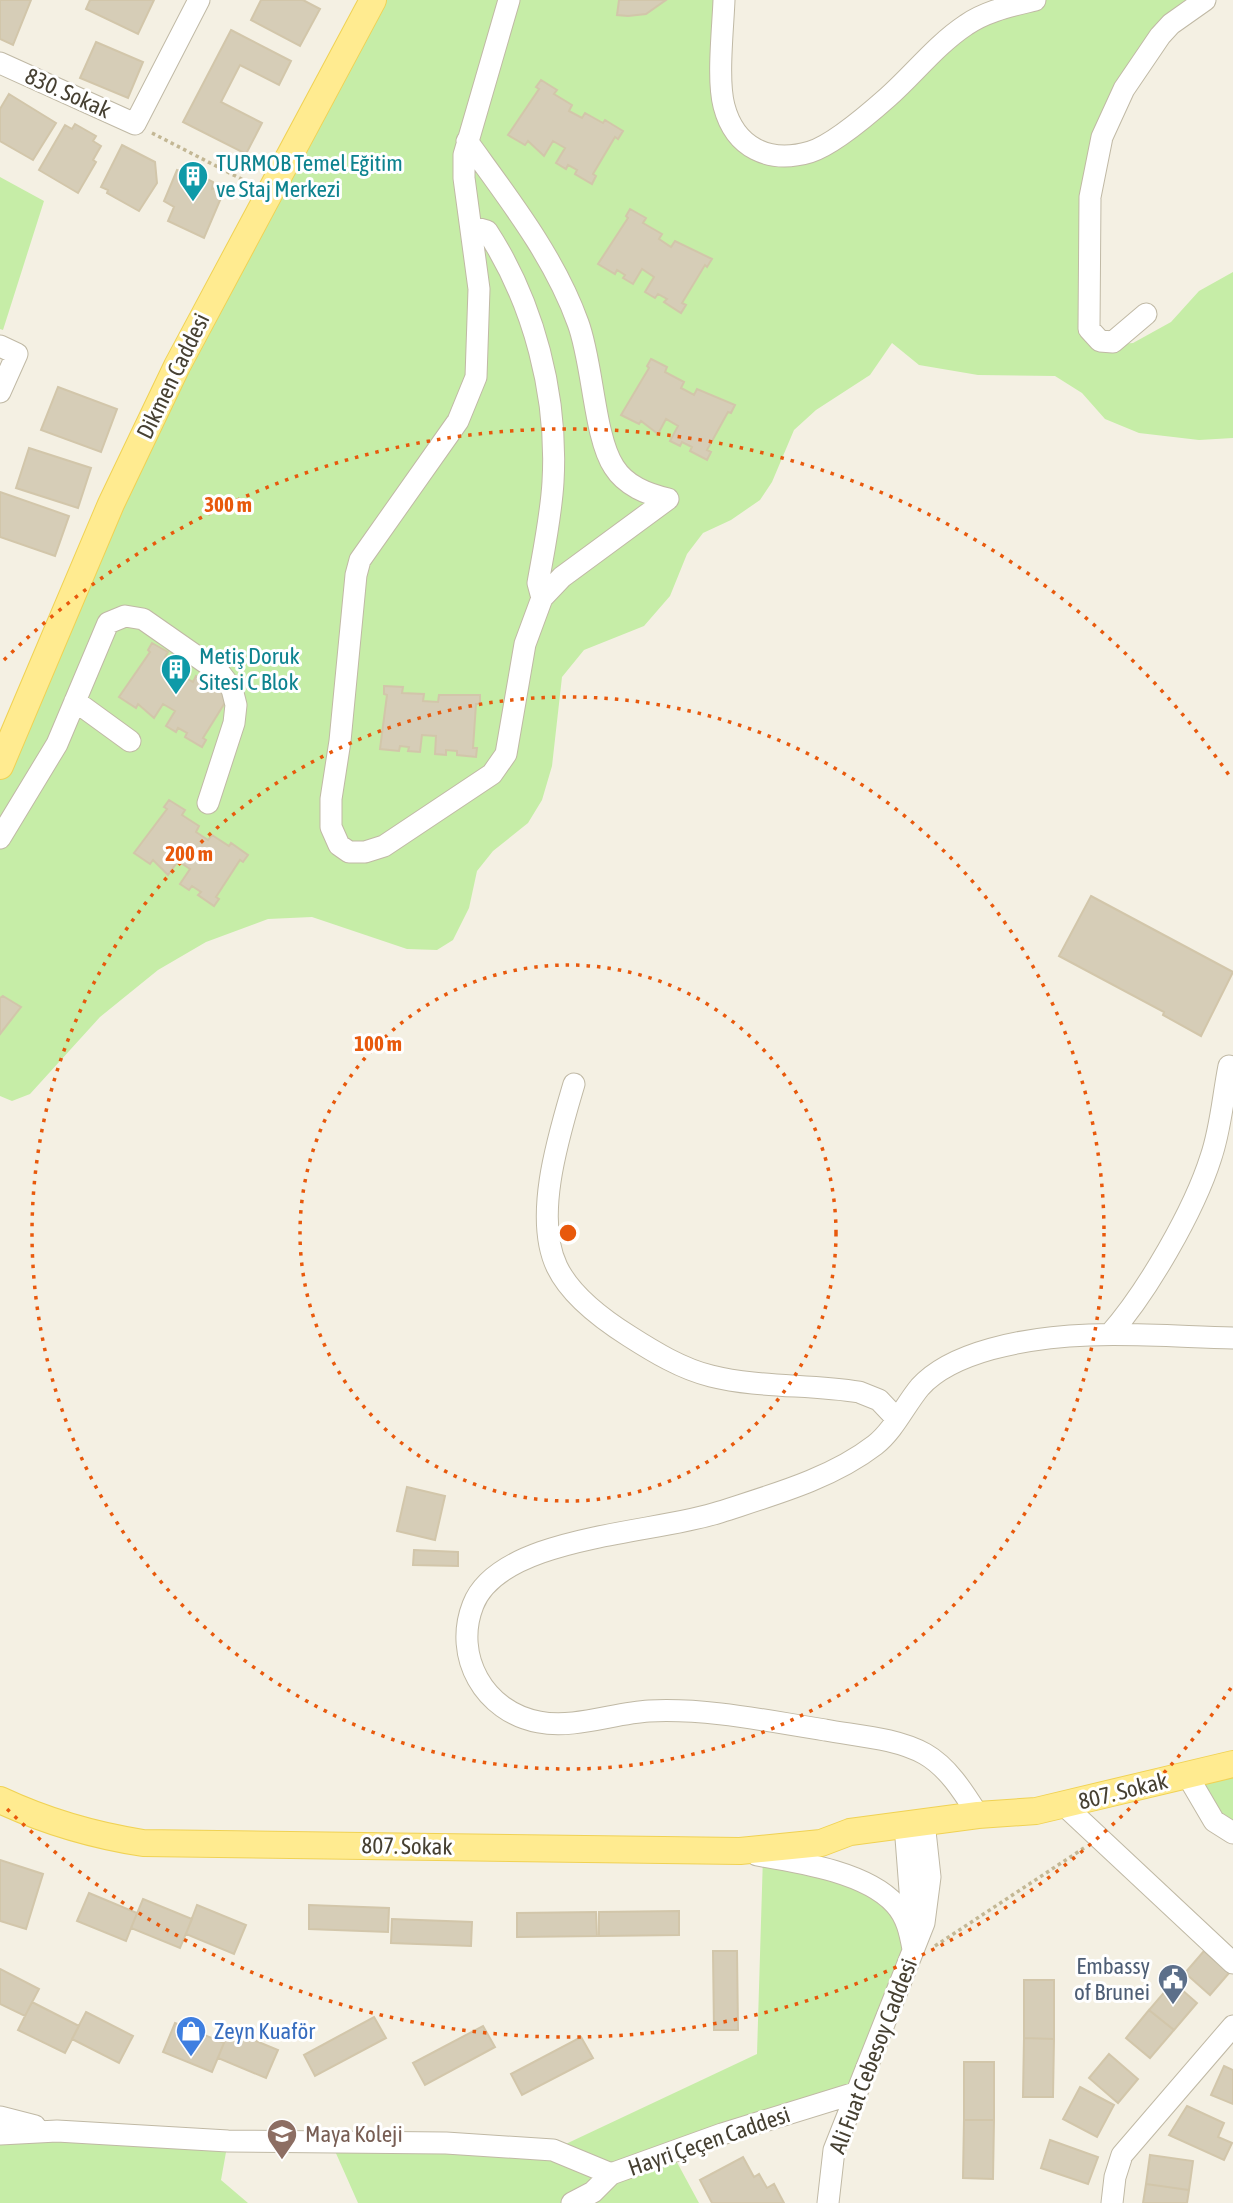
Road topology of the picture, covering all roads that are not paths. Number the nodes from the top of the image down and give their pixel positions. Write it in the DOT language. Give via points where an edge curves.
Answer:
graph roads {
  1 [pos="199,0"];
  2 [pos="373,0"];
  3 [pos="509,0"];
  4 [pos="724,0"];
  5 [pos="1035,0"];
  6 [pos="1205,0"];
  7 [pos="0,63"];
  8 [pos="467,141"];
  9 [pos="473,227"];
  10 [pos="1146,314"];
  11 [pos="8,350"];
  12 [pos="0,392"];
  13 [pos="542,598"];
  14 [pos="75,701"];
  15 [pos="130,741"];
  16 [pos="0,766"];
  17 [pos="208,803"];
  18 [pos="0,838"];
  19 [pos="1229,1066"];
  20 [pos="574,1084"];
  21 [pos="1110,1334"];
  22 [pos="1233,1338"];
  23 [pos="897,1419"];
  24 [pos="1233,1763"];
  25 [pos="1187,1775"];
  26 [pos="0,1801"];
  27 [pos="1064,1805"];
  28 [pos="1012,1814"];
  29 [pos="978,1815"];
  30 [pos="915,1832"];
  31 [pos="1233,1833"];
  32 [pos="740,1851"];
  33 [pos="910,1957"];
  34 [pos="1233,1963"];
  35 [pos="1233,2026"];
  36 [pos="855,2093"];
  37 [pos="0,2117"];
  38 [pos="57,2131"];
  39 [pos="0,2134"];
  40 [pos="611,2174"];
  41 [pos="572,2203"];
  42 [pos="828,2203"];
  43 [pos="1112,2203"];
  1 -- 7 [label="street, 830. Sokak" via="142,128"];
  2 -- 16 [label="main road, Dikmen Caddesi" via="190,340 111,504"];
  3 -- 8 [label="street"];
  4 -- 5 [label="street" via="723,105 748,147 787,156 824,145 887,98 966,25 995,10"];
  6 -- 10 [label="street" via="1171,24 1146,56 1115,103 1097,155 1089,217 1089,329 1100,341 1113,342"];
  8 -- 9 [label="street" via="464,178"];
  8 -- 13 [label="street" via="527,225 567,296 589,355 605,445 615,468 639,490 668,499 562,577"];
  9 -- 13 [label="street" via="487,230 515,281 531,323 548,397 553,480 538,583"];
  9 -- 13 [label="street" via="480,325 470,398 428,466 367,548 356,575 331,799 331,827 339,845 349,852 384,846 492,774 506,754 525,645"];
  11 -- 12 [label="street"];
  14 -- 15 [label="street"];
  14 -- 17 [label="street" via="107,623 125,616 143,619 219,671 232,689 236,714"];
  14 -- 18 [label="street" via="57,744"];
  19 -- 21 [label="street" via="1212,1156 1193,1200 1136,1304"];
  20 -- 23 [label="street" via="557,1141 548,1223 557,1269 582,1300 606,1322 655,1353 710,1376 859,1392 878,1400"];
  21 -- 22 [label="street"];
  21 -- 23 [label="street" via="1032,1339 950,1364 923,1384"];
  23 -- 29 [label="street" via="878,1443 838,1468 775,1493 703,1518 571,1542 523,1558 494,1576 474,1600 465,1627 467,1658 486,1692 510,1711 539,1722 653,1711 726,1714 897,1743 927,1755 957,1783"];
  24 -- 25 [label="main road, 807. Sokak"];
  25 -- 27 [label="main road, 807. Sokak"];
  25 -- 31 [label="street" via="1214,1821"];
  26 -- 32 [label="main road, 807. Sokak" via="89,1834 143,1843"];
  27 -- 28 [label="main road, 807. Sokak"];
  27 -- 34 [label="street"];
  28 -- 29 [label="main road, 807. Sokak"];
  28 -- 30 [label="main road, 807. Sokak" via="982,1831"];
  29 -- 30 [label="main road, 807. Sokak"];
  30 -- 32 [label="main road, 807. Sokak" via="853,1850 821,1843"];
  30 -- 33 [label="street, Ali Fuat Cebesoy Caddesi"];
  32 -- 33 [label="street" via="830,1871 877,1891 909,1926"];
  33 -- 36 [label="street, Ali Fuat Cebesoy Caddesi"];
  35 -- 43 [label="street" via="1122,2155"];
  36 -- 40 [label="street, Hayri Çeçen Caddesi"];
  36 -- 42 [label="street, Ali Fuat Cebesoy Caddesi" via="834,2150"];
  37 -- 38 [label="street"];
  38 -- 39 [label="street"];
  38 -- 40 [label="street" via="553,2150"];
  40 -- 41 [label="street, Hayri Çeçen Caddesi" via="593,2192"];
}
